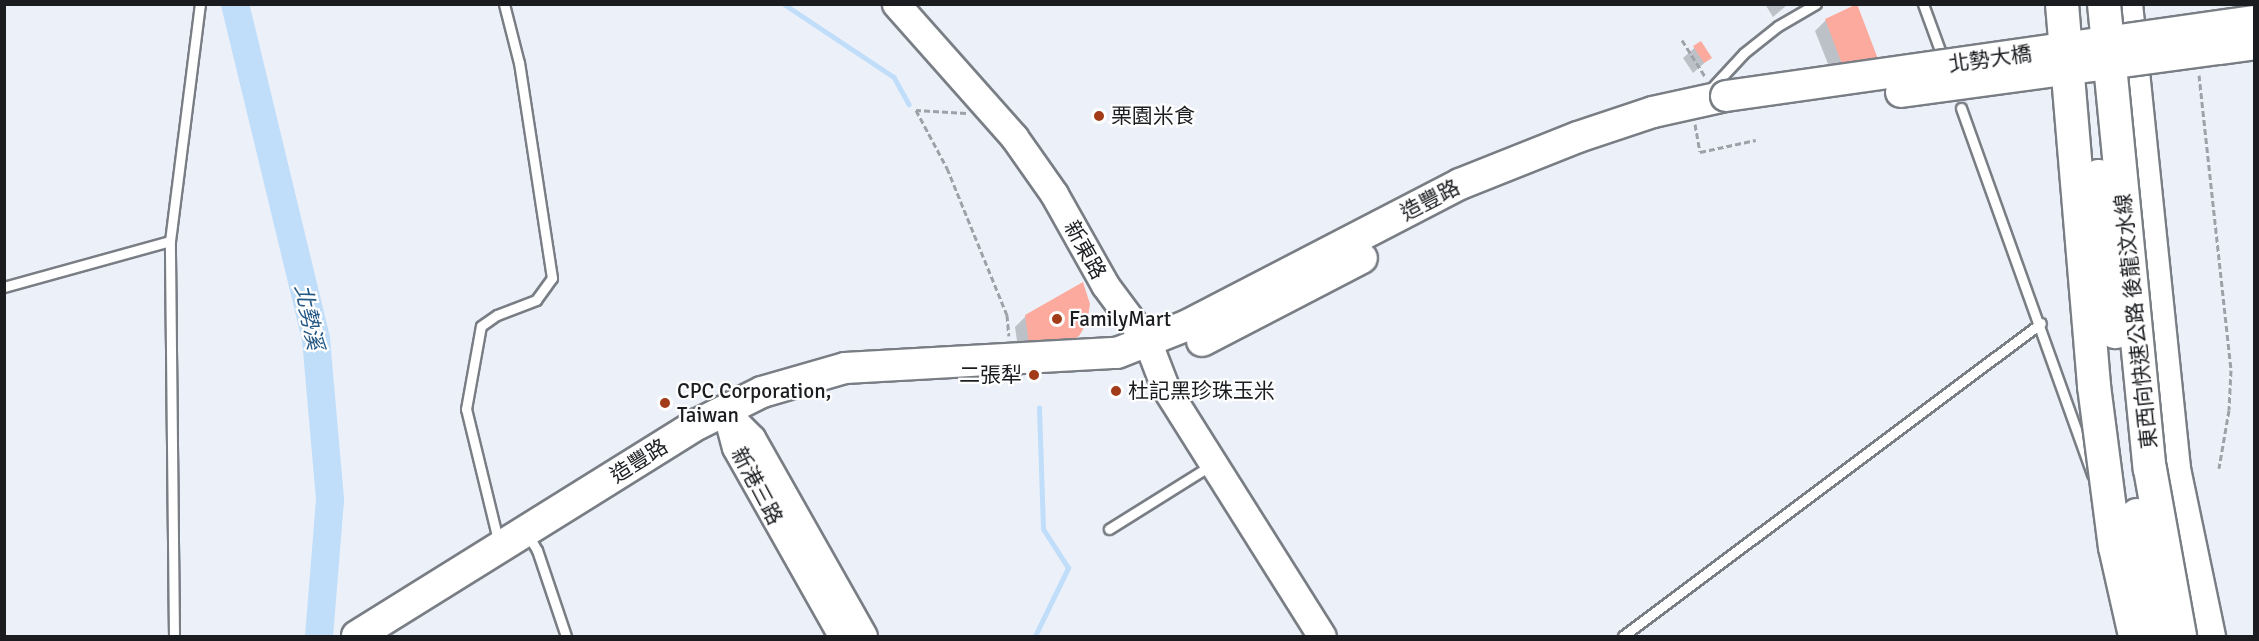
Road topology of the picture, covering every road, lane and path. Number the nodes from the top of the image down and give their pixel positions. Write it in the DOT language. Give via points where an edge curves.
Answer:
graph roads {
  1 [pos="200,4"];
  2 [pos="504,4"];
  3 [pos="896,4"];
  4 [pos="1816,4"];
  5 [pos="1923,4"];
  6 [pos="2062,4"];
  7 [pos="2081,4"];
  8 [pos="2104,4"];
  9 [pos="2126,4"];
  10 [pos="2254,21"];
  11 [pos="1682,40"];
  12 [pos="2254,44"];
  13 [pos="2130,50"];
  14 [pos="1942,56"];
  15 [pos="2067,59"];
  16 [pos="2198,63"];
  17 [pos="1709,105"];
  18 [pos="1961,108"];
  19 [pos="993,112"];
  20 [pos="1756,140"];
  21 [pos="170,241"];
  22 [pos="4,287"];
  23 [pos="2041,323"];
  24 [pos="1148,343"];
  25 [pos="1011,362"];
  26 [pos="724,409"];
  27 [pos="1215,463"];
  28 [pos="2219,468"];
  29 [pos="1109,529"];
  30 [pos="526,531"];
  31 [pos="500,550"];
  32 [pos="364,633"];
  33 [pos="2146,634"];
  34 [pos="174,636"];
  35 [pos="566,636"];
  36 [pos="841,636"];
  37 [pos="865,636"];
  38 [pos="1322,636"];
  39 [pos="1623,636"];
  40 [pos="2180,636"];
  41 [pos="2209,636"];
  1 -- 21 [label="lane"];
  2 -- 31 [label="lane" via="519,63 552,278 536,300 497,315 481,326 466,409"];
  3 -- 19 [label="main road, 新東路"];
  4 -- 17 [label="lane" via="1778,26 1744,53"];
  5 -- 14 [label="lane"];
  6 -- 15 [label="highway, bridge"];
  7 -- 33 [label="highway, 東西向快速公路 後龍汶水線, bridge"];
  8 -- 40 [label="highway, 東西向快速公路 後龍汶水線, bridge" via="2150,469"];
  9 -- 13 [label="highway"];
  10 -- 13 [label="main road, 北勢大橋, bridge"];
  11 -- 17 [label="path"];
  12 -- 13 [label="main road, 北勢大橋, bridge"];
  13 -- 15 [label="main road, 北勢大橋, bridge"];
  13 -- 41 [label="highway" via="2174,469"];
  15 -- 17 [label="main road, 北勢大橋, bridge"];
  15 -- 33 [label="highway, bridge" via="2096,398 2115,547"];
  16 -- 28 [label="path" via="2231,370"];
  17 -- 20 [label="path" via="1700,152"];
  17 -- 24 [label="main road, 造豐路" via="1468,199 1197,344"];
  18 -- 23 [label="lane"];
  19 -- 24 [label="main road, 新東路" via="1054,194 1105,285"];
  19 -- 25 [label="path" via="949,114 916,110 947,168 1007,315"];
  21 -- 22 [label="lane"];
  21 -- 34 [label="lane"];
  23 -- 33 [label="lane"];
  23 -- 39 [label="lane"];
  24 -- 25 [label="main road, 造豐路" via="1117,353"];
  24 -- 27 [label="main road, 新東路" via="1165,387"];
  25 -- 26 [label="main road, 造豐路" via="845,368 762,392"];
  26 -- 30 [label="main road, 造豐路"];
  26 -- 36 [label="street, 新港三路" via="735,448"];
  26 -- 37 [label="street, 新港三路" via="753,438"];
  27 -- 29 [label="lane"];
  27 -- 38 [label="main road, 新東路"];
  30 -- 31 [label="main road, 造豐路"];
  30 -- 35 [label="lane" via="537,550"];
  31 -- 32 [label="main road, 造豐路"];
}
